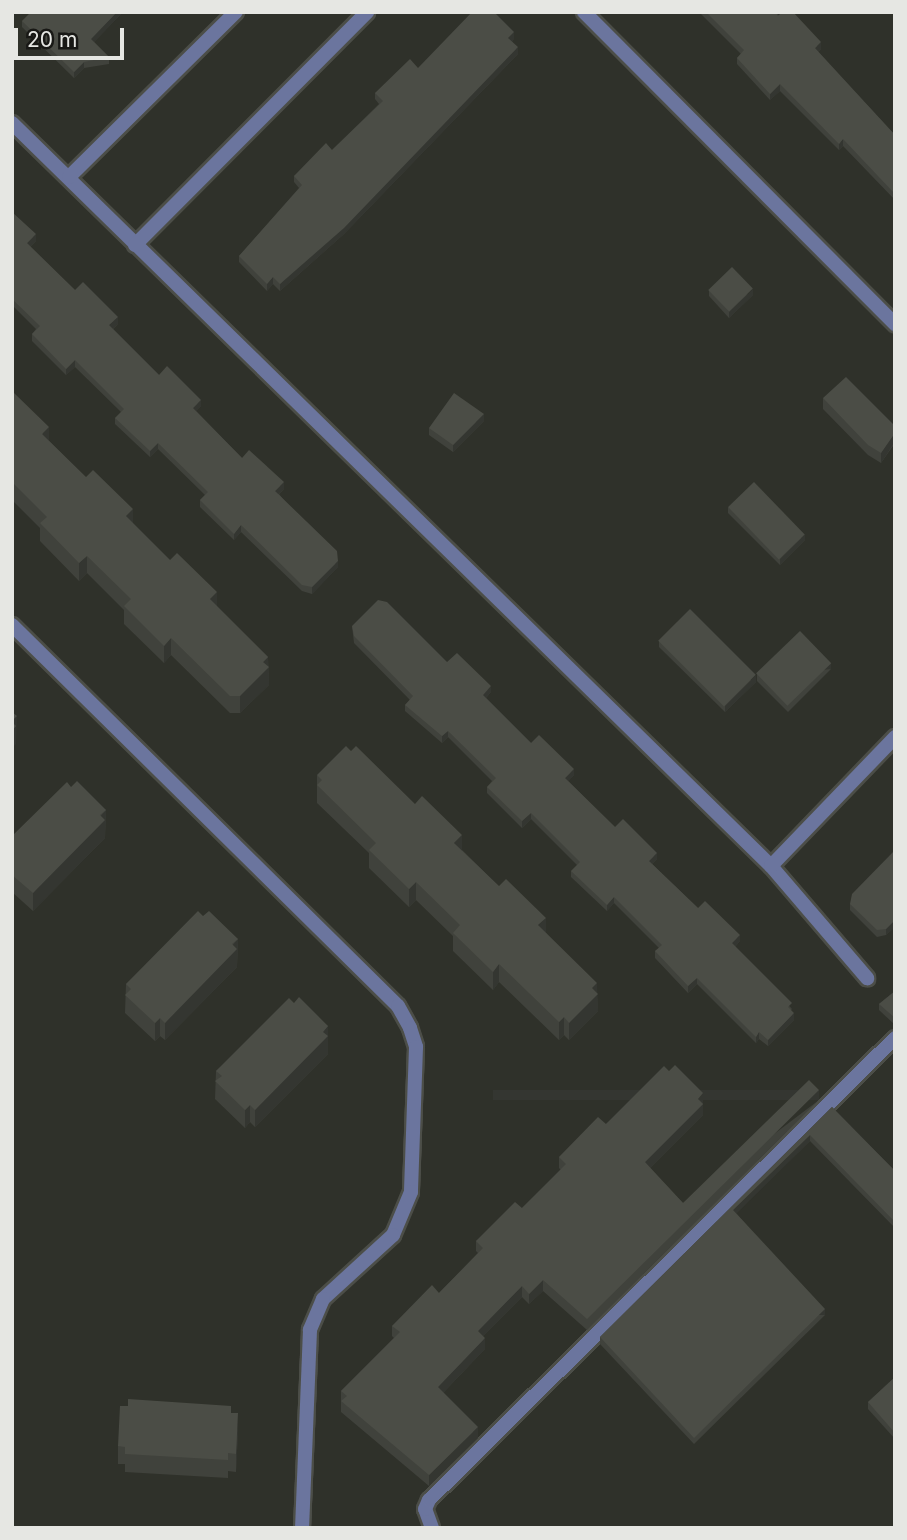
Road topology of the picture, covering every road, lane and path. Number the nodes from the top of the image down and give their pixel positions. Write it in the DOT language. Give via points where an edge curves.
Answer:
graph roads {
  1 [pos="236,12"];
  2 [pos="367,12"];
  3 [pos="584,12"];
  4 [pos="12,123"];
  5 [pos="69,177"];
  6 [pos="135,245"];
  7 [pos="895,324"];
  8 [pos="12,625"];
  9 [pos="895,737"];
  10 [pos="771,866"];
  11 [pos="867,978"];
  12 [pos="895,1038"];
  13 [pos="302,1528"];
  14 [pos="432,1528"];
  1 -- 5 [label="street"];
  2 -- 6 [label="street"];
  3 -- 7 [label="street"];
  4 -- 5 [label="street"];
  5 -- 6 [label="street"];
  6 -- 10 [label="street"];
  8 -- 13 [label="street" via="398,1006 413,1037 411,1192 404,1215 393,1234 324,1299 310,1330"];
  9 -- 10 [label="street"];
  10 -- 11 [label="street"];
  12 -- 14 [label="street" via="429,1500 426,1518"];
}
